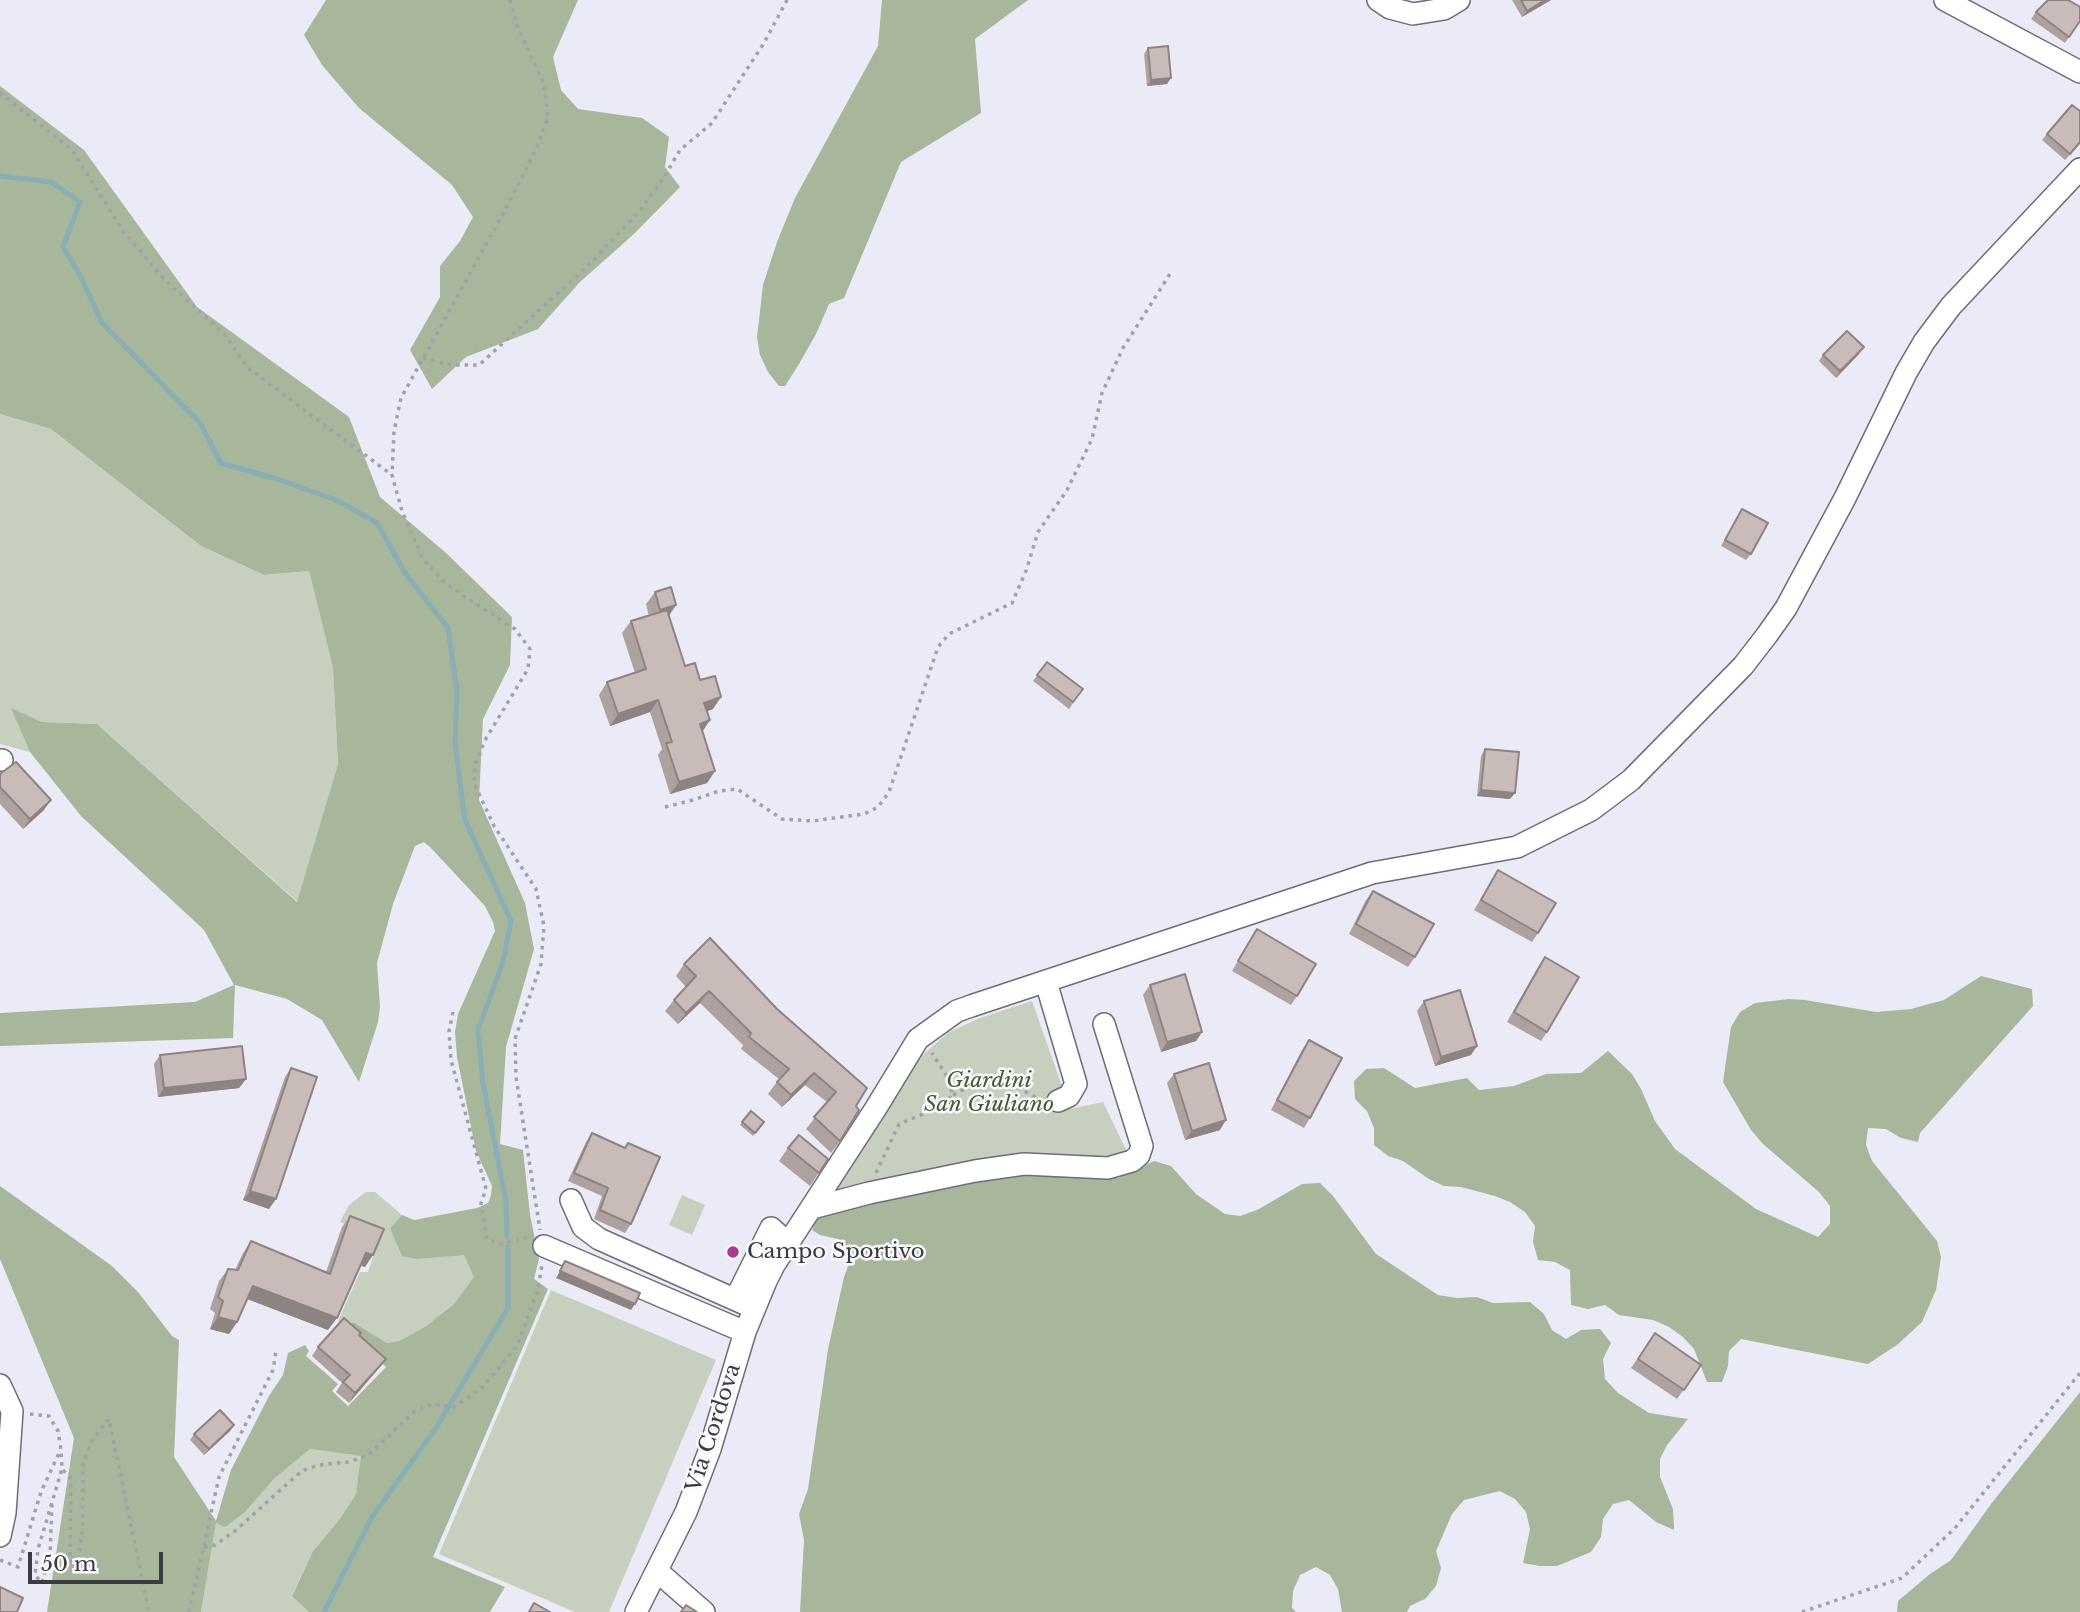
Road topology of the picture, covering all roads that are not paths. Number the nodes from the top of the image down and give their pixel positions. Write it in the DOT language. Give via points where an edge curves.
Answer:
graph roads {
  1 [pos="1378,0"];
  2 [pos="1459,0"];
  3 [pos="1945,0"];
  4 [pos="2080,72"];
  5 [pos="2080,169"];
  6 [pos="1046,982"];
  7 [pos="1104,1024"];
  8 [pos="1058,1101"];
  9 [pos="572,1200"];
  10 [pos="812,1208"];
  11 [pos="543,1241"];
  12 [pos="745,1303"];
  13 [pos="745,1332"];
  14 [pos="0,1385"];
  15 [pos="0,1536"];
  16 [pos="657,1571"];
  17 [pos="636,1612"];
  18 [pos="704,1612"];
  1 -- 2 [label="street" via="1413,14 1444,9"];
  3 -- 4 [label="street"];
  5 -- 6 [label="street" via="1969,285 1924,342 1786,608 1743,666 1631,779 1591,810 1517,848 1372,873"];
  6 -- 8 [label="street" via="1076,1084 1069,1096"];
  6 -- 10 [label="street, Via Cordova" via="957,1011 918,1039"];
  7 -- 10 [label="street" via="1142,1146 1132,1161 1108,1168 1024,1164 975,1171"];
  9 -- 12 [label="street" via="583,1227 599,1239"];
  10 -- 12 [label="street, Via Cordova"];
  11 -- 13 [label="street"];
  12 -- 13 [label="street, Via Cordova"];
  13 -- 16 [label="street, Via Cordova" via="710,1448"];
  14 -- 15 [label="street" via="12,1411"];
  16 -- 17 [label="street, Via Cordova"];
  16 -- 18 [label="street"];
}
